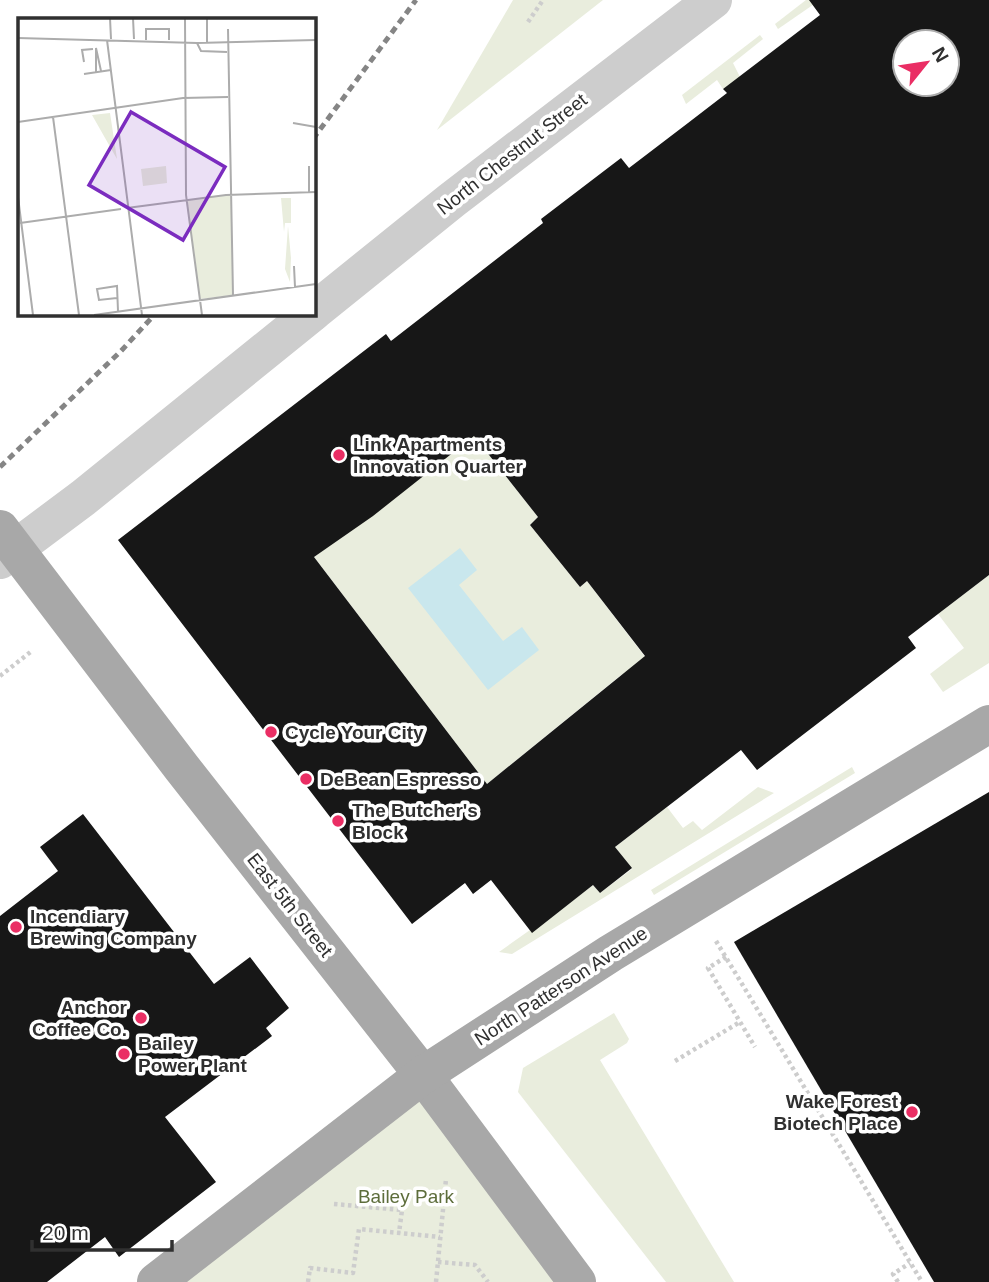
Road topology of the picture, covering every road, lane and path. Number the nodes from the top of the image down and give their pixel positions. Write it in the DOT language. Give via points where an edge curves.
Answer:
graph roads {
  1 [pos="542,0"];
  2 [pos="713,0"];
  3 [pos="528,22"];
  4 [pos="315,311"];
  5 [pos="311,315"];
  6 [pos="5,546"];
  7 [pos="33,650"];
  8 [pos="0,676"];
  9 [pos="989,724"];
  10 [pos="714,937"];
  11 [pos="726,957"];
  12 [pos="740,1022"];
  13 [pos="755,1047"];
  14 [pos="676,1061"];
  15 [pos="423,1075"];
  16 [pos="446,1178"];
  17 [pos="334,1204"];
  18 [pos="399,1233"];
  19 [pos="440,1237"];
  20 [pos="438,1262"];
  21 [pos="910,1263"];
  22 [pos="156,1282"];
  23 [pos="308,1282"];
  24 [pos="436,1282"];
  25 [pos="488,1282"];
  26 [pos="578,1282"];
  27 [pos="898,1282"];
  28 [pos="922,1282"];
  1 -- 3 [label="path"];
  2 -- 4 [label="street, North Chestnut Street"];
  5 -- 6 [label="street, North Chestnut Street" via="83,498"];
  6 -- 15 [label="main road, East 5th Street"];
  7 -- 8 [label="path"];
  9 -- 15 [label="main road, North Patterson Avenue" via="611,953"];
  10 -- 11 [label="path"];
  11 -- 12 [label="path" via="708,968"];
  11 -- 21 [label="path"];
  12 -- 13 [label="path"];
  12 -- 14 [label="path"];
  15 -- 22 [label="main road, North Patterson Avenue"];
  15 -- 26 [label="main road, East 5th Street"];
  16 -- 19 [label="path"];
  17 -- 18 [label="path" via="402,1210"];
  18 -- 19 [label="path"];
  18 -- 23 [label="path" via="359,1229 354,1273 310,1268"];
  19 -- 20 [label="path"];
  20 -- 24 [label="path"];
  20 -- 25 [label="path" via="475,1265"];
  21 -- 27 [label="path" via="893,1274"];
  21 -- 28 [label="path"];
}
